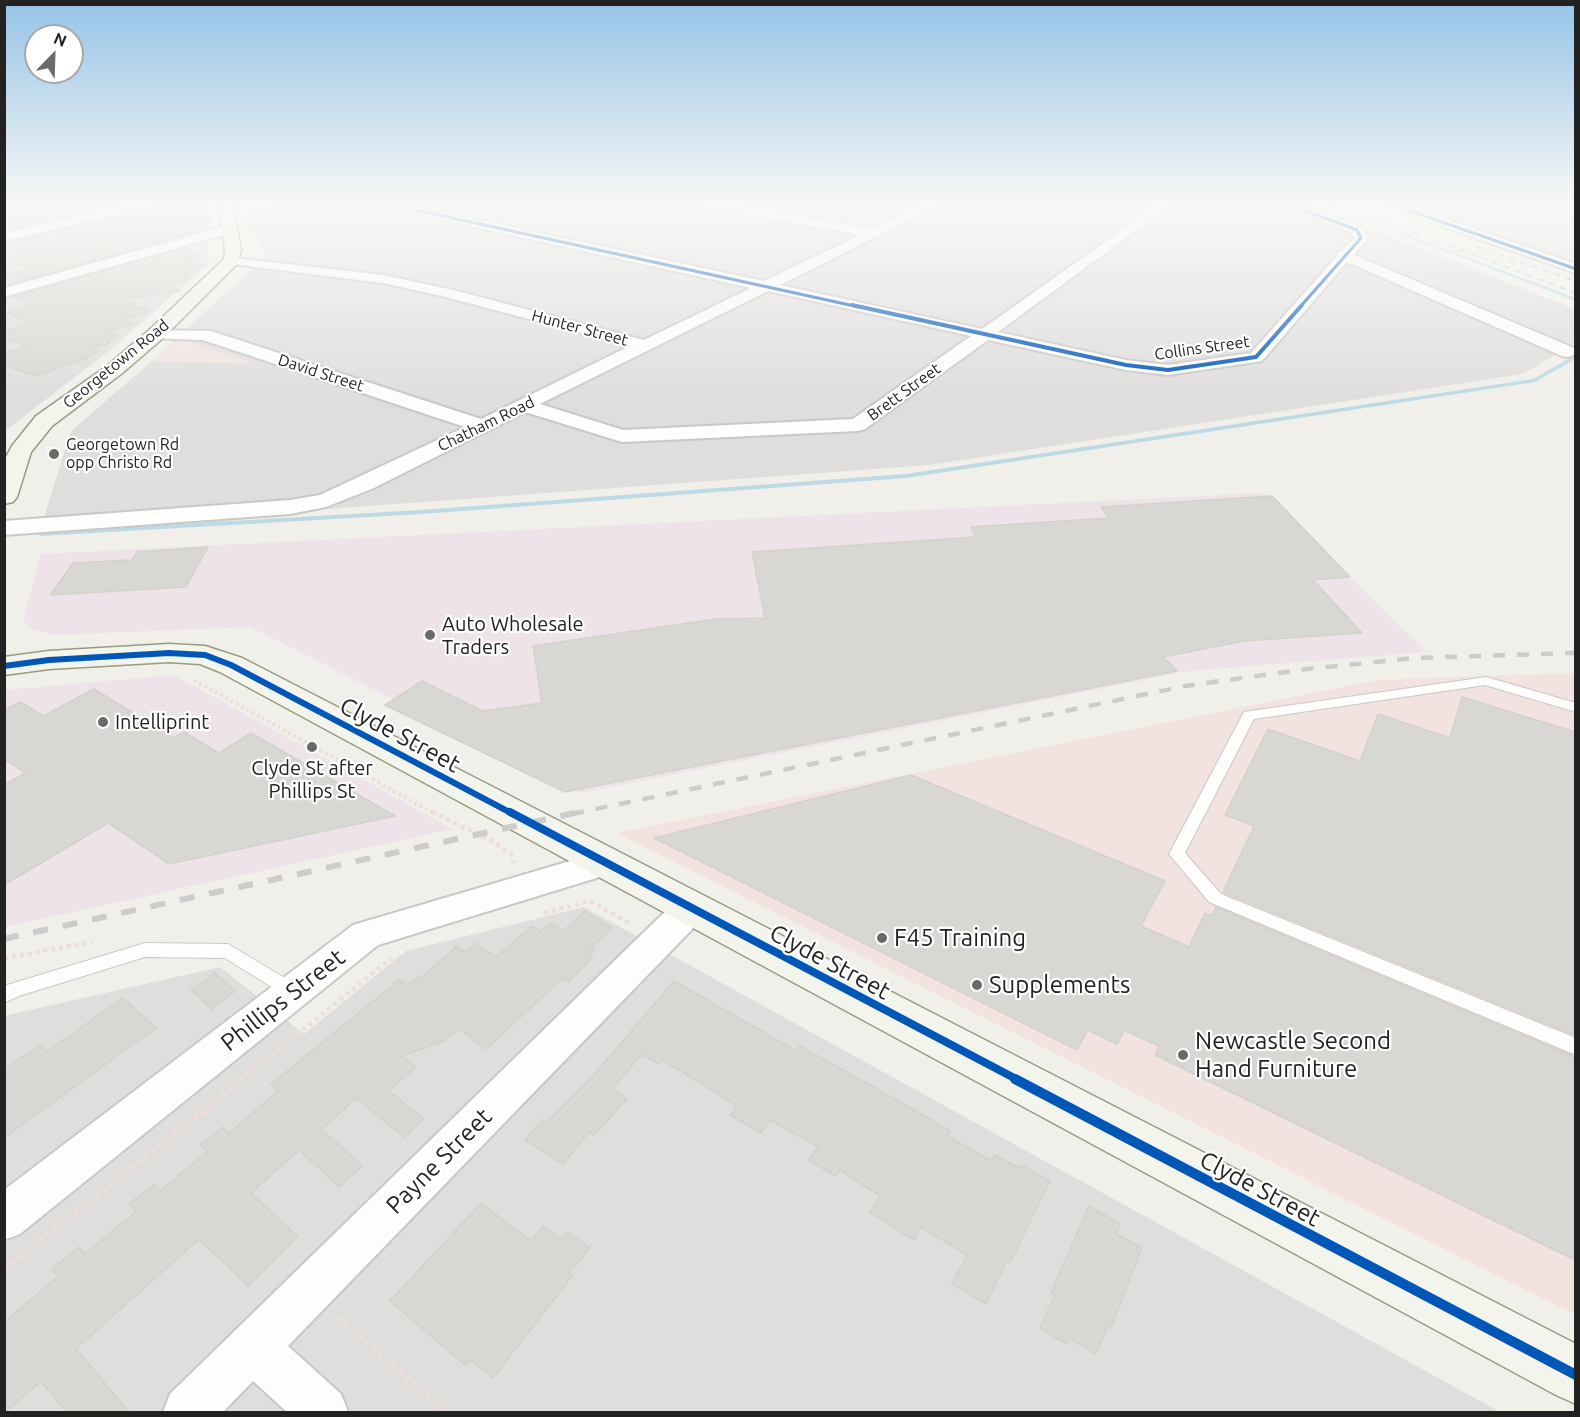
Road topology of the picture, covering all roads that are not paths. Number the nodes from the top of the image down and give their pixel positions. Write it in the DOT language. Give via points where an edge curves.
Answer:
graph roads {
  1 [pos="87,269"];
  2 [pos="223,269"];
  3 [pos="305,269"];
  4 [pos="692,269"];
  5 [pos="798,269"];
  6 [pos="1074,269"];
  7 [pos="1331,269"];
  8 [pos="1376,269"];
  9 [pos="765,285"];
  10 [pos="4,292"];
  11 [pos="983,333"];
  12 [pos="156,334"];
  13 [pos="645,345"];
  14 [pos="1568,352"];
  15 [pos="523,405"];
  16 [pos="483,426"];
  17 [pos="6,487"];
  18 [pos="4,528"];
  19 [pos="4,654"];
  20 [pos="50,660"];
  21 [pos="4,666"];
  22 [pos="1575,708"];
  23 [pos="604,863"];
  24 [pos="690,909"];
  25 [pos="293,992"];
  26 [pos="4,996"];
  27 [pos="1575,1047"];
  28 [pos="4,1218"];
  29 [pos="253,1347"];
  30 [pos="1575,1375"];
  31 [pos="188,1413"];
  32 [pos="323,1413"];
  1 -- 10 [label="street"];
  2 -- 12 [label="street, Georgetown Road"];
  3 -- 13 [label="street, Hunter Street" via="383,279 448,293"];
  4 -- 9 [label="street, Collins Street"];
  5 -- 9 [label="street, Chatham Road"];
  6 -- 11 [label="street, Brett Street"];
  7 -- 11 [label="street, Collins Street" via="1256,357 1168,370 1148,369"];
  8 -- 14 [label="street"];
  9 -- 11 [label="street, Collins Street"];
  9 -- 13 [label="street, Chatham Road"];
  11 -- 15 [label="street, Brett Street" via="858,425 622,436"];
  12 -- 16 [label="street, David Street" via="205,335"];
  12 -- 17 [label="street, Georgetown Road" via="44,421 20,451"];
  13 -- 15 [label="street, Chatham Road"];
  15 -- 16 [label="street, Chatham Road"];
  16 -- 18 [label="street, Chatham Road" via="366,483 308,504"];
  19 -- 20 [label="street, Clyde Street"];
  20 -- 21 [label="street, Clyde Street"];
  20 -- 23 [label="street, Clyde Street" via="169,653 205,655 231,665"];
  22 -- 27 [label="lane" via="1486,681 1249,715 1177,854 1215,898"];
  23 -- 24 [label="street, Clyde Street"];
  23 -- 25 [label="street, Phillips Street" via="366,935"];
  24 -- 29 [label="street, Payne Street"];
  24 -- 30 [label="street, Clyde Street"];
  25 -- 26 [label="lane" via="228,951 145,950"];
  25 -- 28 [label="street, Phillips Street"];
  29 -- 31 [label="street, Payne Street"];
  29 -- 32 [label="street"];
}
